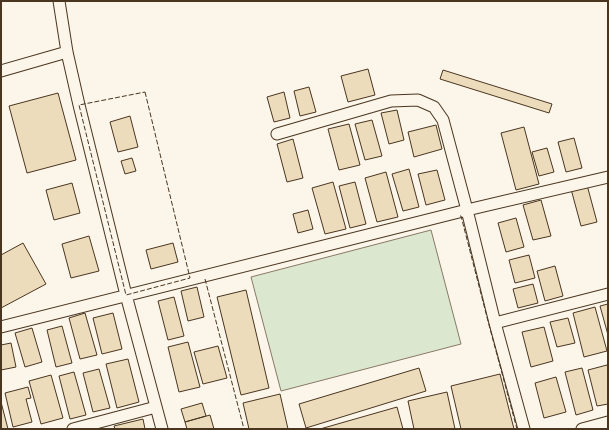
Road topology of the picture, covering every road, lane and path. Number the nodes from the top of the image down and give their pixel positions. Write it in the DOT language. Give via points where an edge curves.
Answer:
graph roads {
  1 [pos="59,1"];
  2 [pos="67,52"];
  3 [pos="1,71"];
  4 [pos="277,134"];
  5 [pos="608,177"];
  6 [pos="467,210"];
  7 [pos="608,294"];
  8 [pos="126,295"];
  9 [pos="495,323"];
  10 [pos="1,327"];
  11 [pos="156,407"];
  12 [pos="608,422"];
  13 [pos="73,429"];
  14 [pos="162,429"];
  15 [pos="524,429"];
  16 [pos="582,429"];
  1 -- 2 [label="street"];
  2 -- 3 [label="street"];
  2 -- 8 [label="street"];
  4 -- 6 [label="street" via="391,101 418,100 434,107 442,120"];
  5 -- 6 [label="street"];
  6 -- 8 [label="street"];
  6 -- 9 [label="street"];
  7 -- 9 [label="street"];
  8 -- 10 [label="street"];
  8 -- 11 [label="street"];
  9 -- 15 [label="street"];
  11 -- 13 [label="street"];
  11 -- 14 [label="street"];
  12 -- 16 [label="street"];
}
